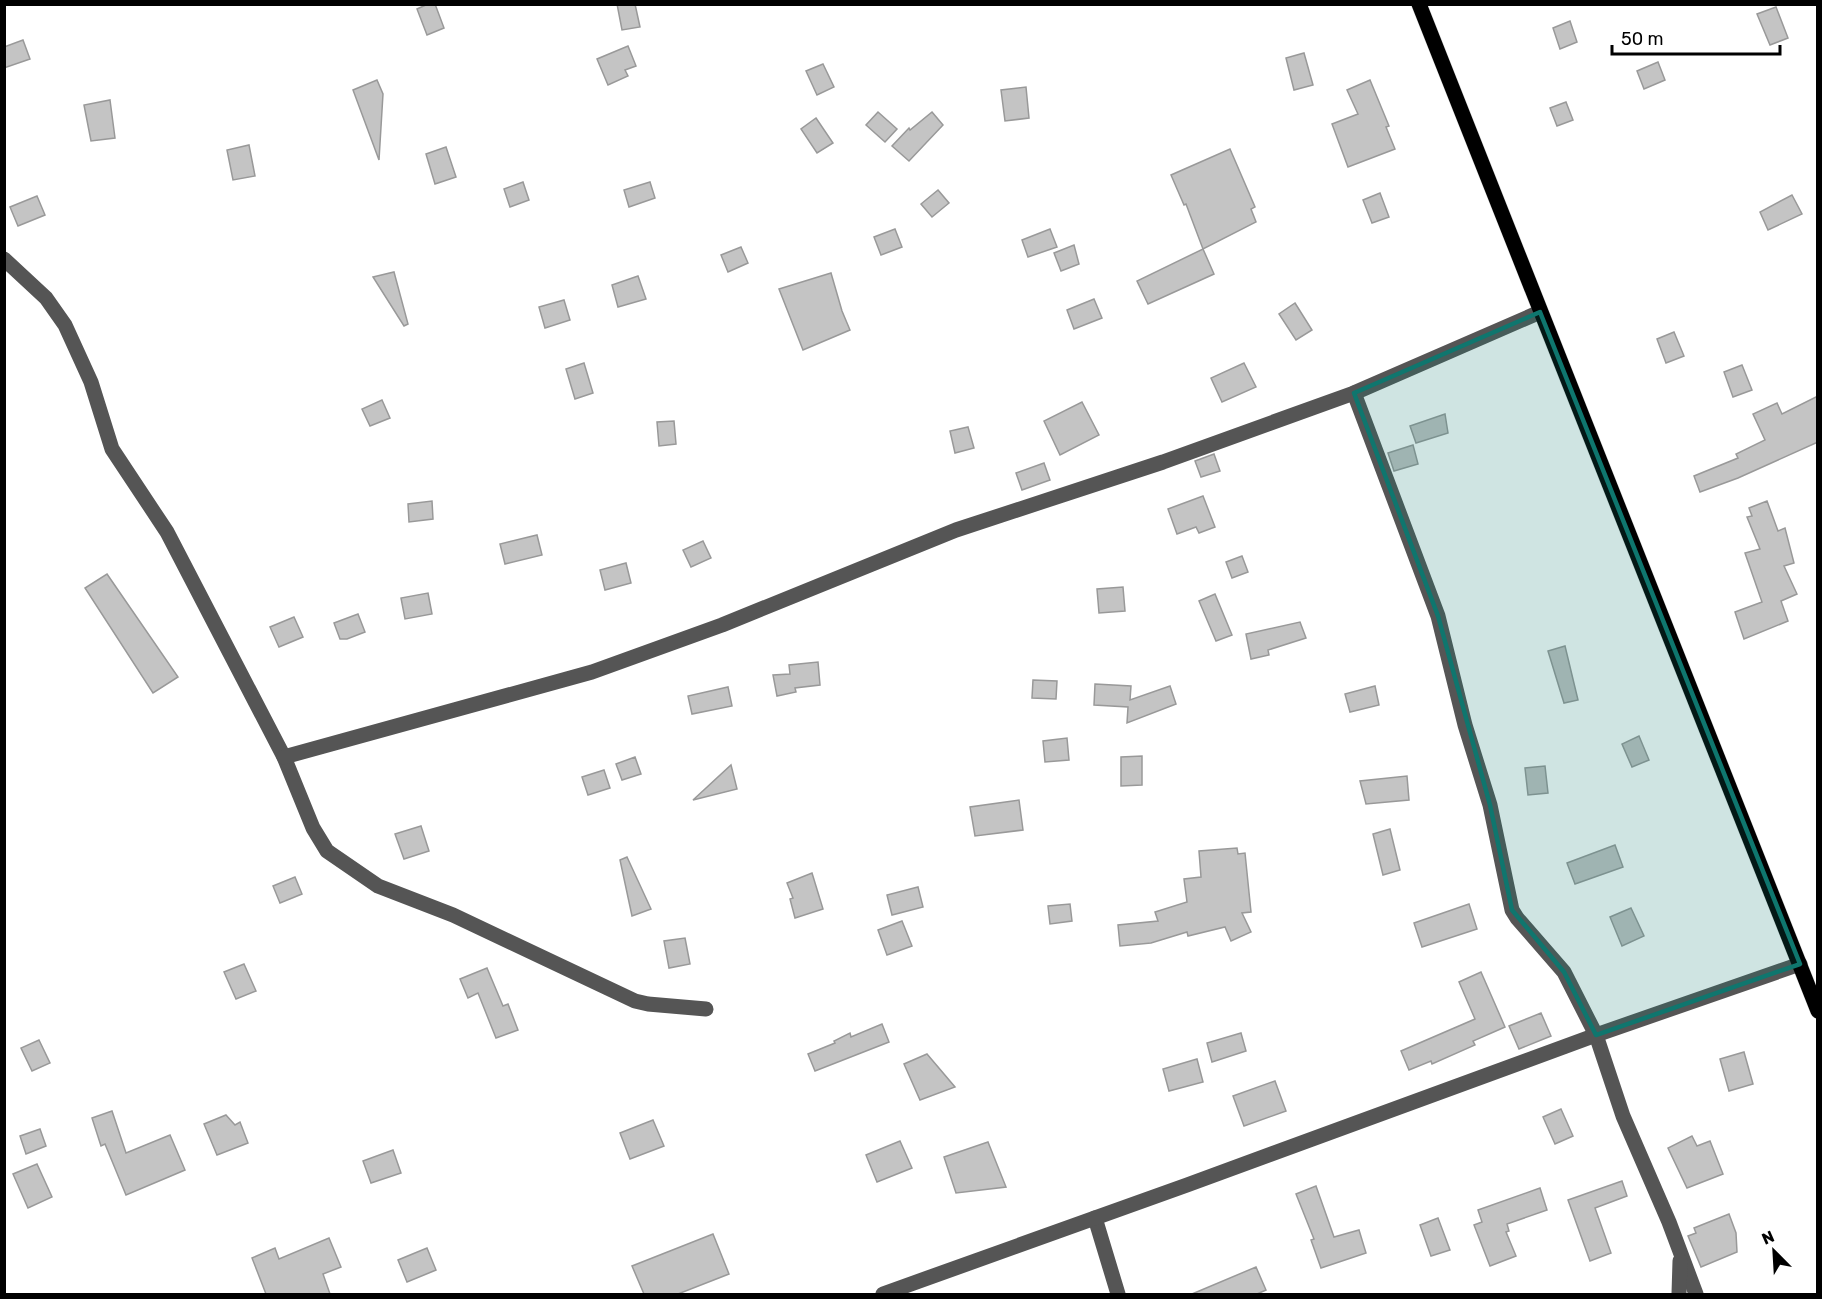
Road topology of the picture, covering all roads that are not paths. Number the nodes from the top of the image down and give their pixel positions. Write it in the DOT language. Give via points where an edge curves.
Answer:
graph roads {
  1 [pos="1419,4"];
  2 [pos="4,259"];
  3 [pos="1540,312"];
  4 [pos="1354,393"];
  5 [pos="285,757"];
  6 [pos="1800,964"];
  7 [pos="706,1009"];
  8 [pos="1818,1011"];
  9 [pos="1596,1035"];
  10 [pos="1095,1218"];
  11 [pos="1680,1255"];
  12 [pos="883,1294"];
  13 [pos="1118,1294"];
  14 [pos="1679,1294"];
  15 [pos="1696,1294"];
  1 -- 3 [label="main road"];
  2 -- 5 [label="street" via="46,298 65,325 91,382 112,449 167,532"];
  3 -- 4 [label="street"];
  3 -- 6 [label="main road"];
  4 -- 5 [label="street" via="1163,462 956,530 722,625 592,672"];
  4 -- 9 [label="street" via="1436,610 1490,805 1512,910 1564,972"];
  5 -- 7 [label="street" via="313,828 327,851 378,886 453,915 635,1000"];
  6 -- 8 [label="main road"];
  6 -- 9 [label="street"];
  9 -- 10 [label="street"];
  9 -- 11 [label="street" via="1623,1116"];
  10 -- 12 [label="street"];
  10 -- 13 [label="street"];
  11 -- 14 [label="street"];
  11 -- 15 [label="street"];
}
